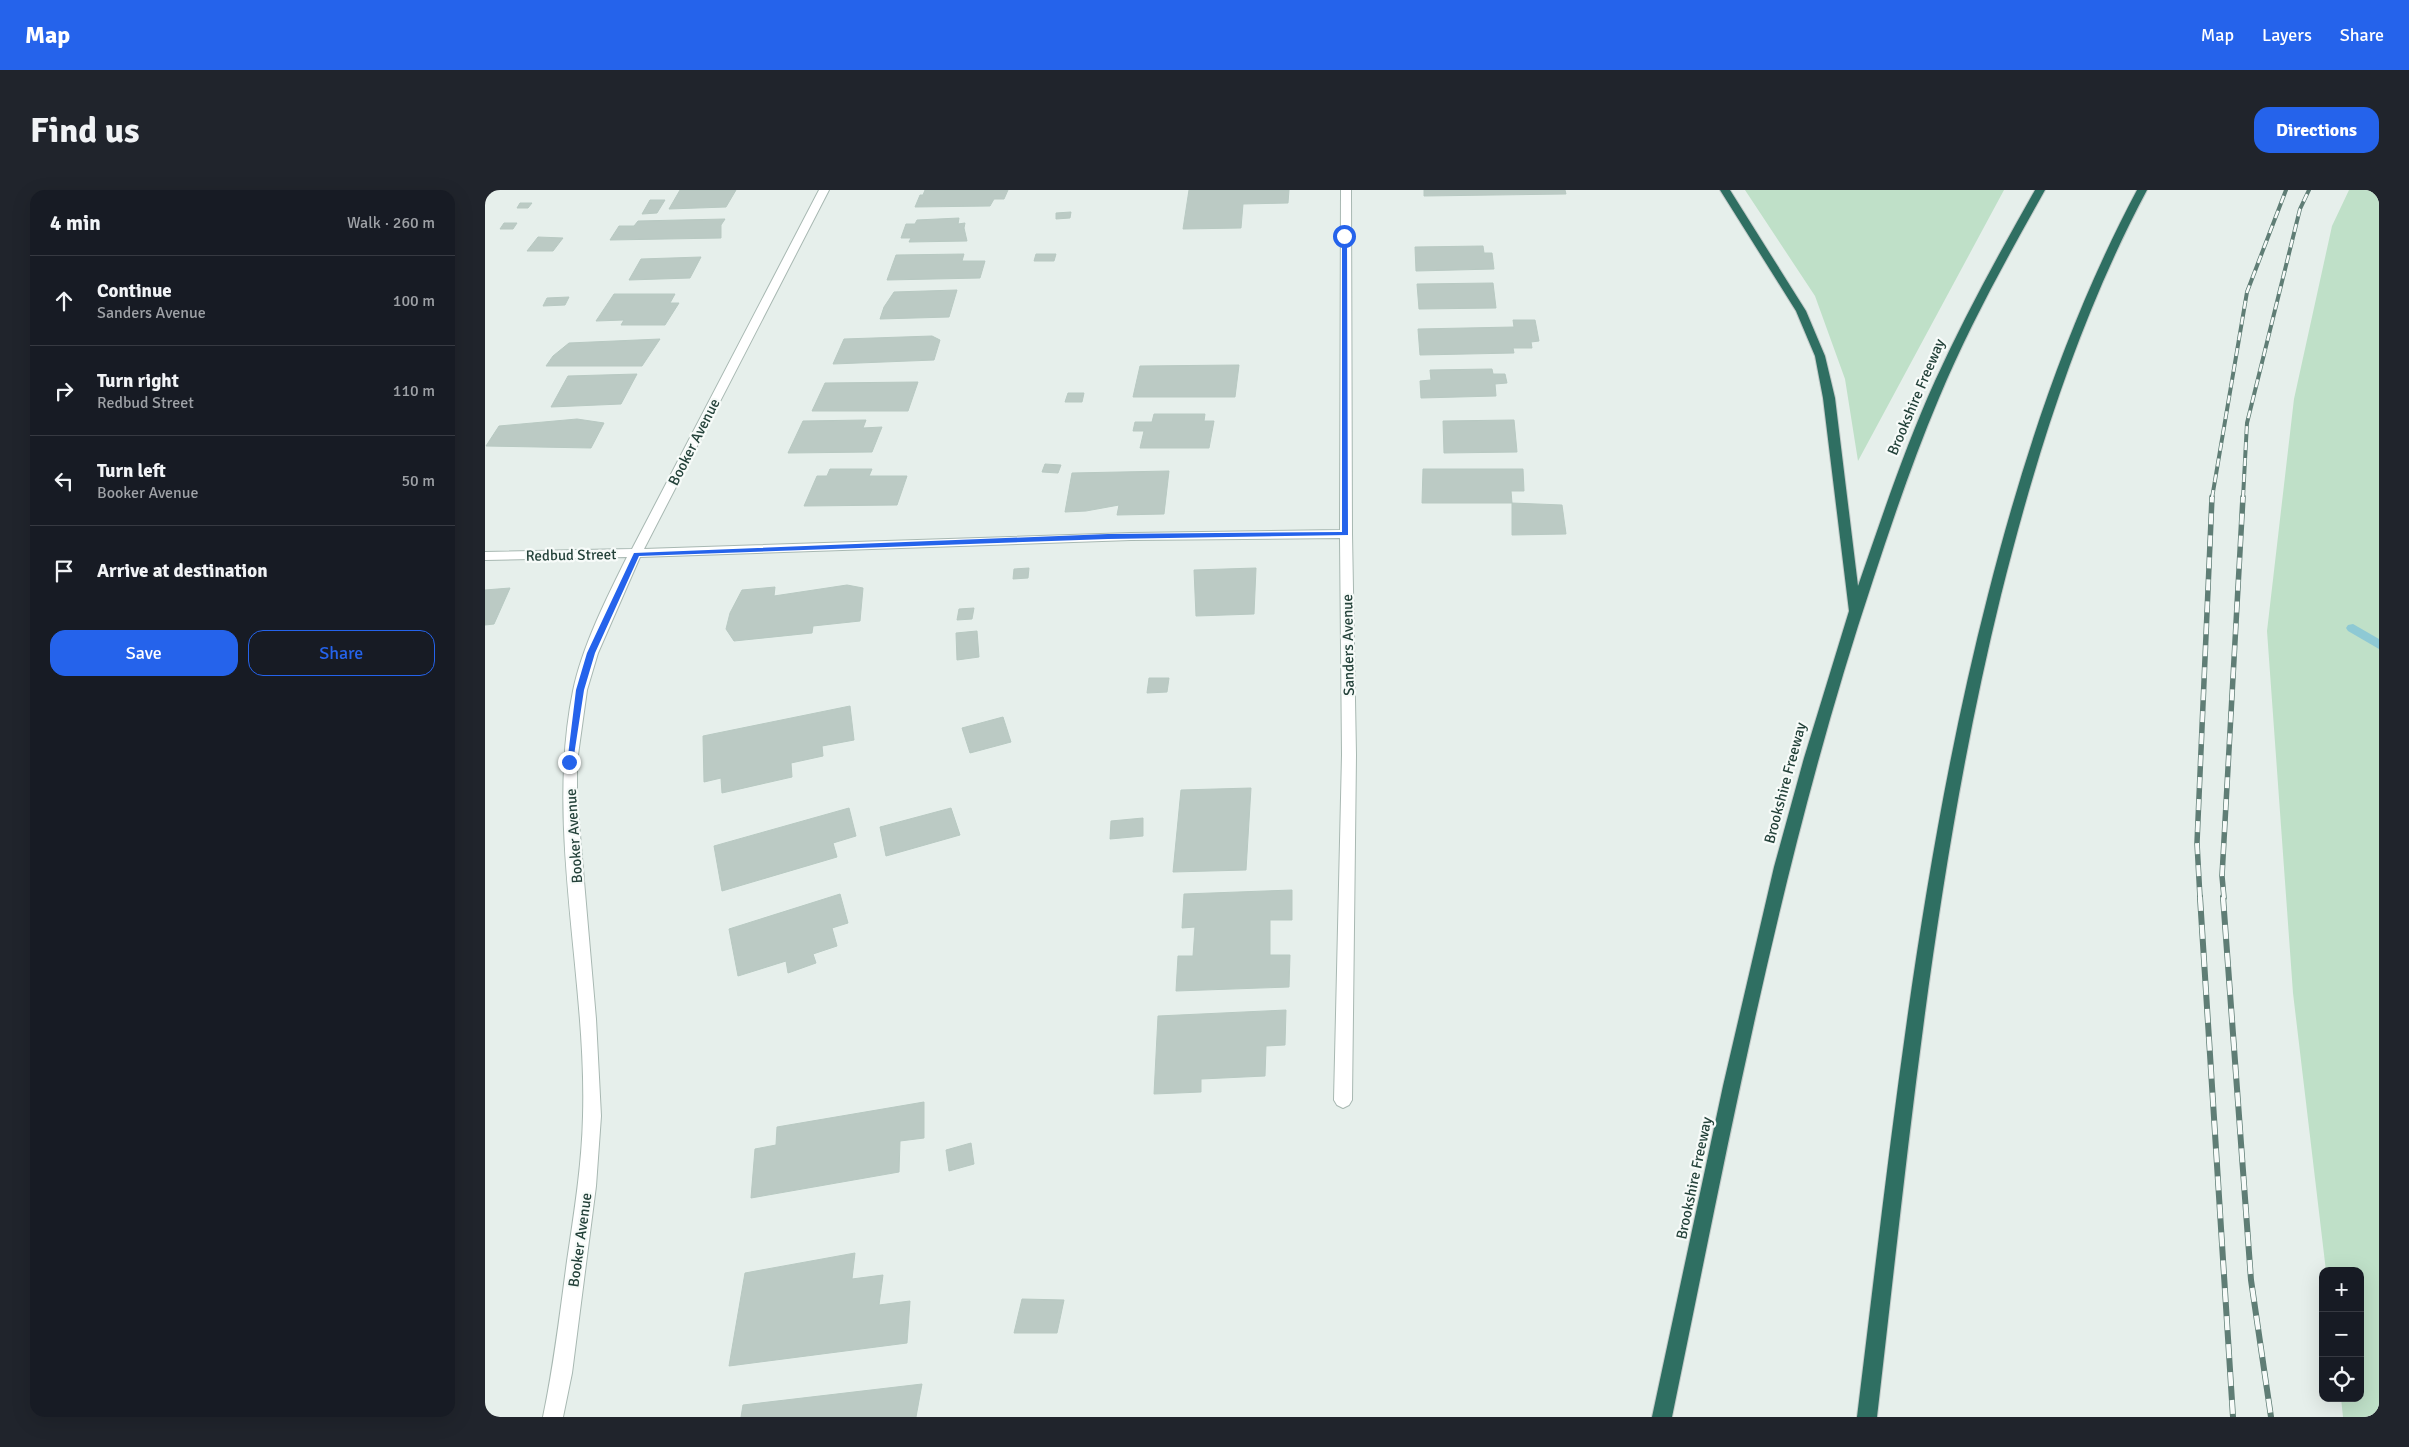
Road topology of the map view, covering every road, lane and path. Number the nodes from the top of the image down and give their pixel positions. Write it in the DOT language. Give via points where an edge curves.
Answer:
graph roads {
  1 [pos="824,190"];
  2 [pos="1346,190"];
  3 [pos="1725,190"];
  4 [pos="2040,190"];
  5 [pos="2143,190"];
  6 [pos="1346,534"];
  7 [pos="636,554"];
  8 [pos="485,556"];
  9 [pos="1854,612"];
  10 [pos="1343,1100"];
  11 [pos="553,1417"];
  12 [pos="1662,1417"];
  13 [pos="1867,1417"];
  1 -- 7 [label="street, Booker Avenue"];
  2 -- 6 [label="street, Sanders Avenue"];
  3 -- 9 [label="highway" via="1801,311 1820,356 1829,398"];
  4 -- 9 [label="highway, Brookshire Freeway" via="1992,274 1940,382 1914,444"];
  5 -- 13 [label="highway" via="2091,296 2048,406 1986,622 1946,818 1926,938"];
  6 -- 7 [label="street, Redbud Street" via="1108,536"];
  6 -- 10 [label="street, Sanders Avenue" via="1349,756"];
  7 -- 8 [label="street, Redbud Street"];
  7 -- 11 [label="street, Booker Avenue" via="591,653 580,690 569,762 592,1116 586,1196"];
  9 -- 12 [label="highway, Brookshire Freeway" via="1803,784 1773,901"];
}
